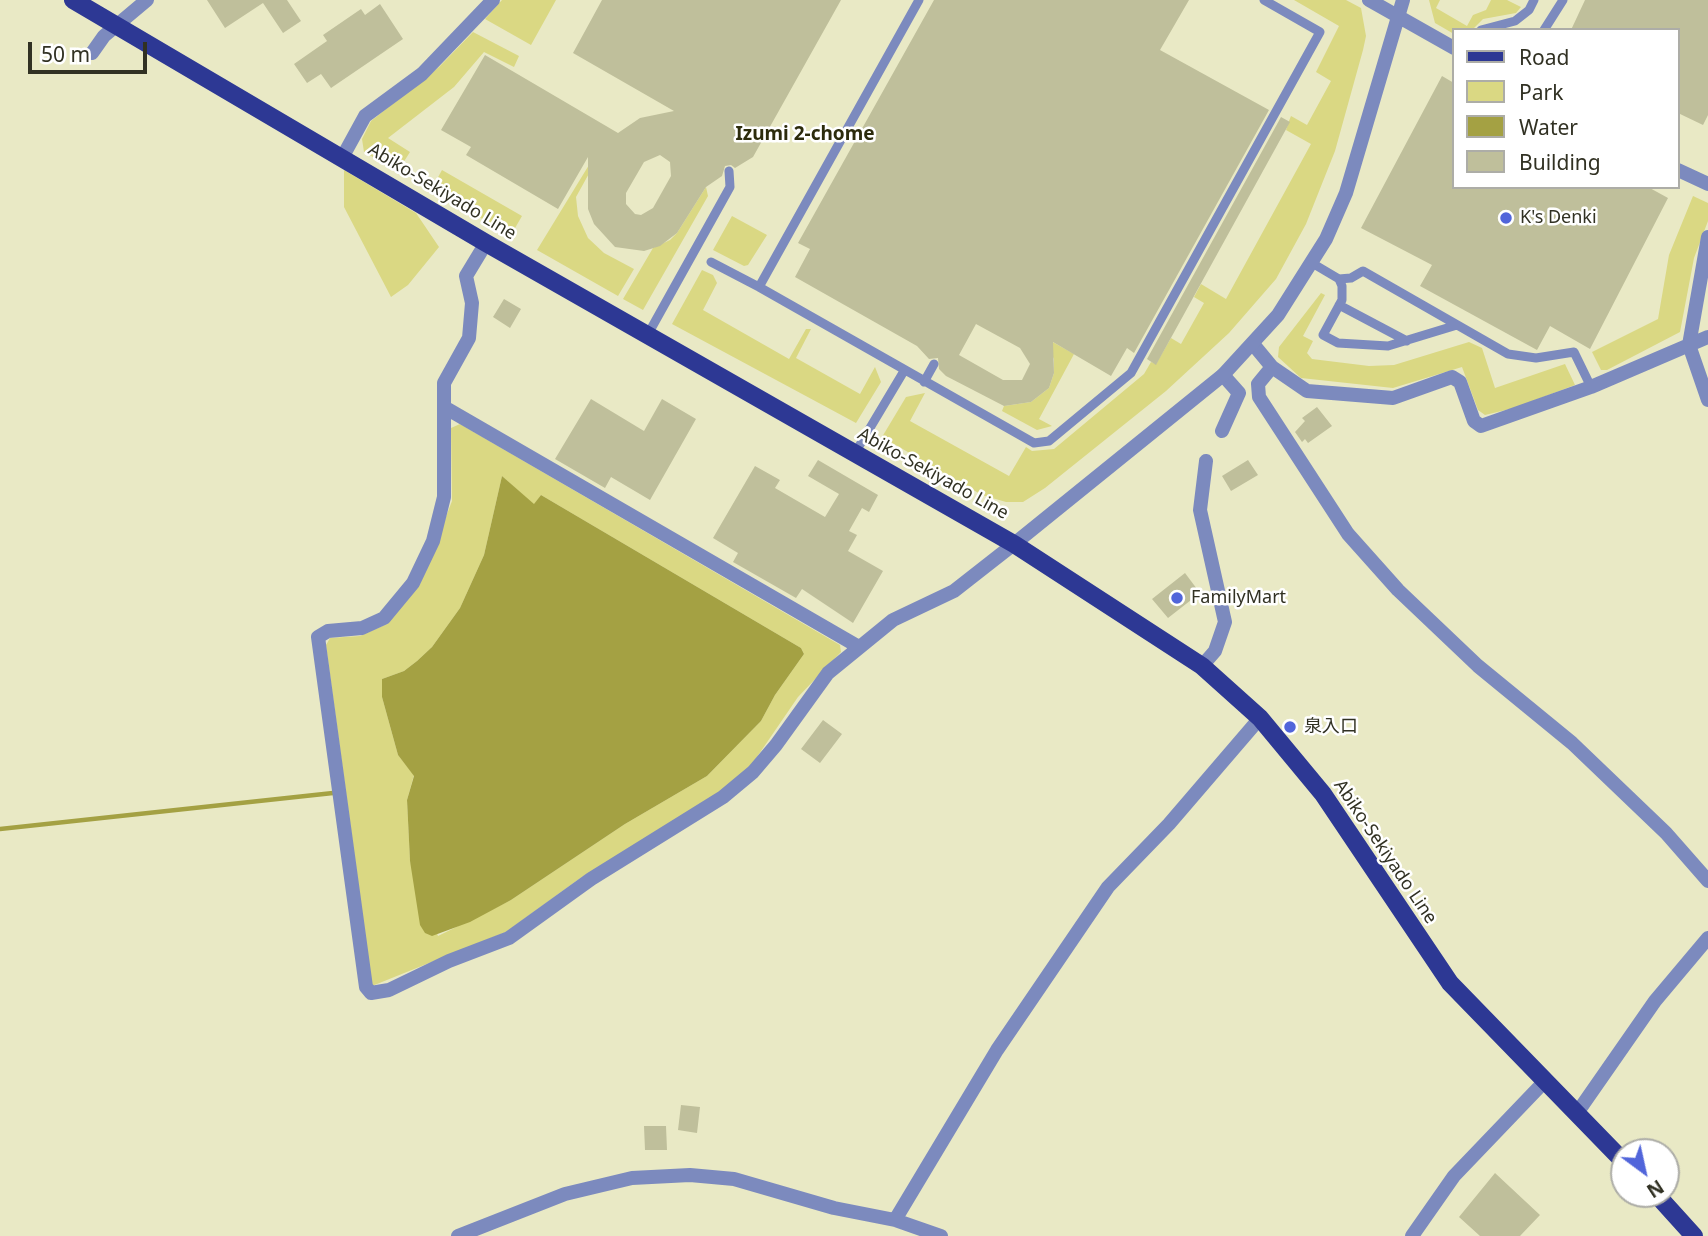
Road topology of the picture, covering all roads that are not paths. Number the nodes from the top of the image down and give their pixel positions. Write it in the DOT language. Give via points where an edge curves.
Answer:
graph roads {
  1 [pos="73,0"];
  2 [pos="147,0"];
  3 [pos="493,0"];
  4 [pos="919,0"];
  5 [pos="1264,0"];
  6 [pos="1369,0"];
  7 [pos="1403,0"];
  8 [pos="1534,0"];
  9 [pos="1558,1"];
  10 [pos="1398,17"];
  11 [pos="116,26"];
  12 [pos="1489,28"];
  13 [pos="1545,28"];
  14 [pos="1452,47"];
  15 [pos="92,53"];
  16 [pos="342,158"];
  17 [pos="1680,171"];
  18 [pos="729,172"];
  19 [pos="1708,184"];
  20 [pos="1708,237"];
  21 [pos="486,243"];
  22 [pos="711,262"];
  23 [pos="1312,263"];
  24 [pos="1339,279"];
  25 [pos="759,287"];
  26 [pos="1339,306"];
  27 [pos="1436,311"];
  28 [pos="1457,325"];
  29 [pos="1433,333"];
  30 [pos="647,336"];
  31 [pos="1708,337"];
  32 [pos="1407,341"];
  33 [pos="1253,344"];
  34 [pos="1689,345"];
  35 [pos="934,364"];
  36 [pos="1272,367"];
  37 [pos="904,371"];
  38 [pos="1223,375"];
  39 [pos="923,382"];
  40 [pos="1591,387"];
  41 [pos="1708,400"];
  42 [pos="444,407"];
  43 [pos="1222,431"];
  44 [pos="855,454"];
  45 [pos="1206,461"];
  46 [pos="1014,544"];
  47 [pos="859,647"];
  48 [pos="1202,666"];
  49 [pos="1260,718"];
  50 [pos="1708,881"];
  51 [pos="1708,938"];
  52 [pos="1545,1081"];
  53 [pos="1577,1113"];
  54 [pos="1610,1147"];
  55 [pos="1669,1208"];
  56 [pos="895,1220"];
  57 [pos="466,1235"];
  58 [pos="941,1236"];
  59 [pos="1412,1236"];
  60 [pos="1694,1236"];
  1 -- 11 [label="main road, Abiko-Sekiyado Line"];
  2 -- 11 [label="street"];
  3 -- 16 [label="street" via="422,74 365,116"];
  4 -- 25 [label="lane"];
  5 -- 39 [label="lane" via="1320,32 1131,373 1049,441 1034,443"];
  6 -- 10 [label="street"];
  7 -- 10 [label="street"];
  8 -- 12 [label="lane" via="1515,21"];
  9 -- 13 [label="lane"];
  10 -- 14 [label="street"];
  10 -- 23 [label="street" via="1346,193"];
  11 -- 15 [label="street"];
  11 -- 16 [label="main road, Abiko-Sekiyado Line"];
  16 -- 21 [label="main road, Abiko-Sekiyado Line"];
  17 -- 19 [label="street"];
  18 -- 30 [label="lane" via="730,187"];
  20 -- 34 [label="street"];
  21 -- 30 [label="main road, Abiko-Sekiyado Line"];
  21 -- 42 [label="street" via="466,276 472,303 469,338 444,383"];
  22 -- 25 [label="lane"];
  23 -- 24 [label="lane"];
  23 -- 33 [label="street"];
  24 -- 26 [label="lane" via="1343,292"];
  24 -- 27 [label="lane" via="1363,271"];
  25 -- 37 [label="lane"];
  26 -- 32 [label="lane"];
  26 -- 32 [label="lane" via="1323,335 1338,343 1388,346"];
  27 -- 28 [label="lane"];
  27 -- 29 [label="lane" via="1439,324"];
  28 -- 29 [label="lane"];
  28 -- 40 [label="lane" via="1524,358 1574,352"];
  29 -- 32 [label="lane"];
  30 -- 44 [label="main road, Abiko-Sekiyado Line"];
  31 -- 34 [label="street"];
  33 -- 36 [label="street"];
  33 -- 38 [label="street"];
  34 -- 40 [label="street"];
  34 -- 41 [label="street"];
  35 -- 39 [label="lane"];
  36 -- 40 [label="street" via="1307,391 1393,398 1452,377 1460,382 1474,421 1481,426"];
  36 -- 50 [label="street" via="1258,384 1259,397 1348,534 1398,590 1478,666 1572,743 1666,833"];
  37 -- 39 [label="lane"];
  37 -- 44 [label="lane"];
  38 -- 43 [label="street" via="1239,393"];
  38 -- 46 [label="street"];
  42 -- 47 [label="street"];
  42 -- 47 [label="street" via="444,497 433,541 413,583 373,625 328,631 318,641 366,987 372,993 389,990 509,938 590,879 723,797 753,772 828,673"];
  44 -- 46 [label="main road, Abiko-Sekiyado Line"];
  45 -- 48 [label="street" via="1200,510 1225,622 1215,652"];
  46 -- 47 [label="street" via="954,591 893,620"];
  46 -- 48 [label="main road, Abiko-Sekiyado Line"];
  48 -- 49 [label="main road, Abiko-Sekiyado Line"];
  49 -- 52 [label="main road, Abiko-Sekiyado Line" via="1323,794 1450,983"];
  49 -- 56 [label="street" via="1108,887 997,1050"];
  51 -- 53 [label="street" via="1655,1001"];
  52 -- 53 [label="main road, Abiko-Sekiyado Line"];
  52 -- 59 [label="street" via="1454,1176"];
  53 -- 54 [label="main road, Abiko-Sekiyado Line"];
  55 -- 60 [label="main road"];
  56 -- 57 [label="street" via="734,1179 690,1175 632,1178 565,1194"];
  56 -- 58 [label="street"];
}
